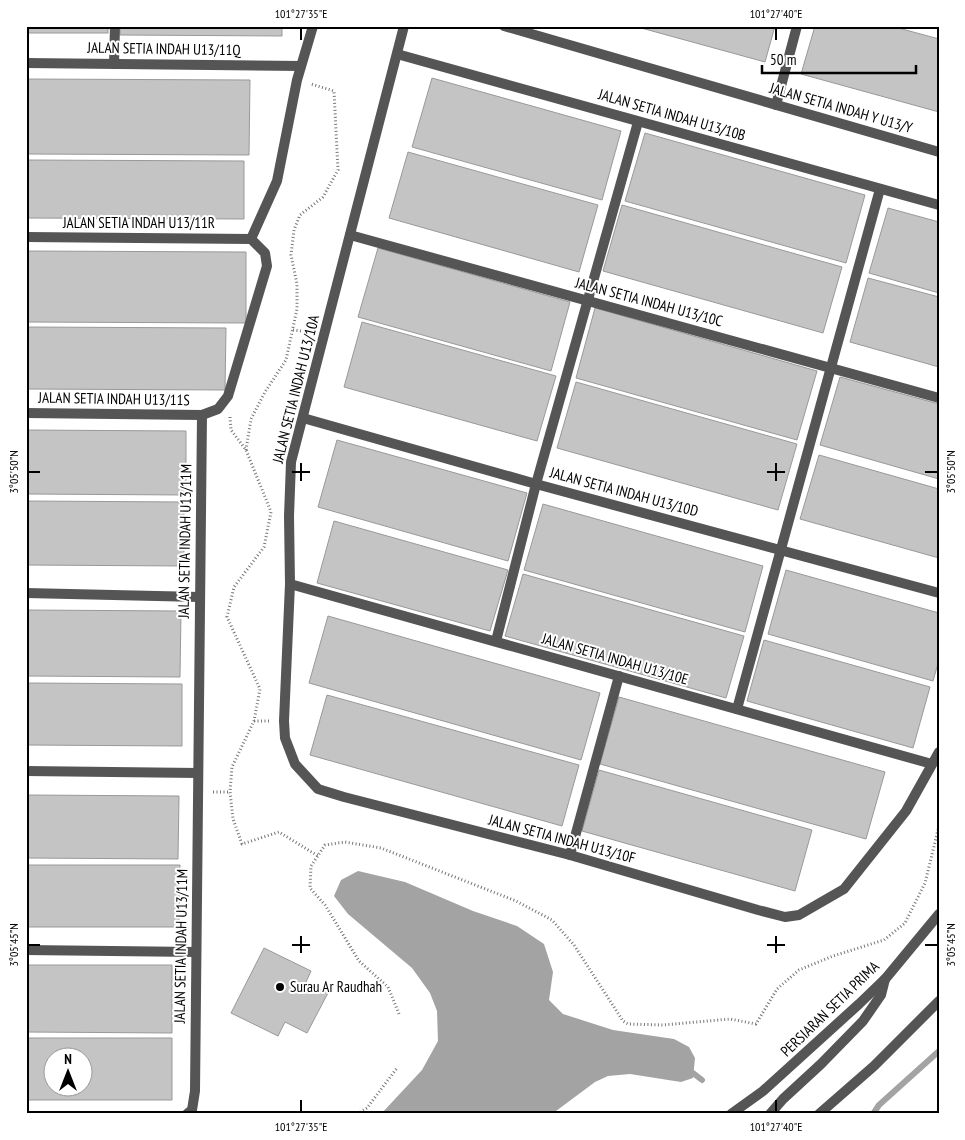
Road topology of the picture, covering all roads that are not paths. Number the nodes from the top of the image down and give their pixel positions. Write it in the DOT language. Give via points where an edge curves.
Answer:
graph roads {
  1 [pos="115,26"];
  2 [pos="313,26"];
  3 [pos="404,26"];
  4 [pos="504,26"];
  5 [pos="797,26"];
  6 [pos="397,54"];
  7 [pos="26,63"];
  8 [pos="114,64"];
  9 [pos="301,66"];
  10 [pos="776,105"];
  11 [pos="638,122"];
  12 [pos="939,152"];
  13 [pos="880,189"];
  14 [pos="939,205"];
  15 [pos="350,235"];
  16 [pos="26,237"];
  17 [pos="251,239"];
  18 [pos="587,300"];
  19 [pos="830,368"];
  20 [pos="939,398"];
  21 [pos="26,413"];
  22 [pos="202,415"];
  23 [pos="303,418"];
  24 [pos="536,484"];
  25 [pos="780,550"];
  26 [pos="290,584"];
  27 [pos="26,593"];
  28 [pos="939,593"];
  29 [pos="200,597"];
  30 [pos="496,641"];
  31 [pos="619,676"];
  32 [pos="737,709"];
  33 [pos="939,752"];
  34 [pos="932,764"];
  35 [pos="26,771"];
  36 [pos="198,773"];
  37 [pos="318,788"];
  38 [pos="570,855"];
  39 [pos="939,914"];
  40 [pos="26,950"];
  41 [pos="196,952"];
  42 [pos="886,978"];
  43 [pos="939,1001"];
  44 [pos="823,1112"];
  45 [pos="187,1114"];
  46 [pos="731,1114"];
  47 [pos="770,1114"];
  1 -- 8 [label="street"];
  2 -- 9 [label="street"];
  3 -- 6 [label="street, JALAN SETIA INDAH U13/10A"];
  4 -- 10 [label="street, JALAN SETIA INDAH Y U13/Y"];
  5 -- 10 [label="street"];
  6 -- 11 [label="street, JALAN SETIA INDAH U13/10B"];
  6 -- 15 [label="street, JALAN SETIA INDAH U13/10A"];
  7 -- 8 [label="street, JALAN SETIA INDAH U13/11Q"];
  8 -- 9 [label="street, JALAN SETIA INDAH U13/11Q"];
  9 -- 17 [label="street" via="277,181"];
  10 -- 12 [label="street, JALAN SETIA INDAH Y U13/Y"];
  11 -- 13 [label="street, JALAN SETIA INDAH U13/10B"];
  11 -- 18 [label="street"];
  13 -- 14 [label="street, JALAN SETIA INDAH U13/10B"];
  13 -- 19 [label="street"];
  15 -- 18 [label="street, JALAN SETIA INDAH U13/10C"];
  15 -- 23 [label="street, JALAN SETIA INDAH U13/10A"];
  16 -- 17 [label="street, JALAN SETIA INDAH U13/11R"];
  17 -- 22 [label="street" via="264,254 267,266 228,396 218,409"];
  18 -- 19 [label="street, JALAN SETIA INDAH U13/10C"];
  18 -- 24 [label="street"];
  19 -- 20 [label="street, JALAN SETIA INDAH U13/10C"];
  19 -- 25 [label="street"];
  21 -- 22 [label="street, JALAN SETIA INDAH U13/11S"];
  22 -- 29 [label="street, JALAN SETIA INDAH U13/11M"];
  23 -- 24 [label="street, JALAN SETIA INDAH U13/10D"];
  23 -- 26 [label="street, JALAN SETIA INDAH U13/10A" via="291,462 288,516"];
  24 -- 25 [label="street, JALAN SETIA INDAH U13/10D"];
  24 -- 30 [label="street"];
  25 -- 28 [label="street, JALAN SETIA INDAH U13/10D"];
  25 -- 32 [label="street"];
  26 -- 30 [label="street, JALAN SETIA INDAH U13/10E"];
  26 -- 37 [label="street, JALAN SETIA INDAH U13/10A" via="285,738 295,764"];
  27 -- 29 [label="street"];
  29 -- 36 [label="street, JALAN SETIA INDAH U13/11M"];
  30 -- 31 [label="street, JALAN SETIA INDAH U13/10E"];
  31 -- 32 [label="street, JALAN SETIA INDAH U13/10E"];
  31 -- 38 [label="street"];
  32 -- 34 [label="street, JALAN SETIA INDAH U13/10E"];
  33 -- 34 [label="street"];
  34 -- 38 [label="street, JALAN SETIA INDAH U13/10F" via="906,811 844,889 799,915 785,916 758,910"];
  35 -- 36 [label="street"];
  36 -- 41 [label="street, JALAN SETIA INDAH U13/11M"];
  37 -- 38 [label="street, JALAN SETIA INDAH U13/10F"];
  39 -- 42 [label="street, PERSIARAN SETIA PRIMA"];
  40 -- 41 [label="street"];
  41 -- 45 [label="street, JALAN SETIA INDAH U13/11M" via="195,1091 192,1110"];
  42 -- 46 [label="street, PERSIARAN SETIA PRIMA" via="763,1092"];
  42 -- 47 [label="street" via="881,995 863,1021"];
  43 -- 44 [label="street"];
}
